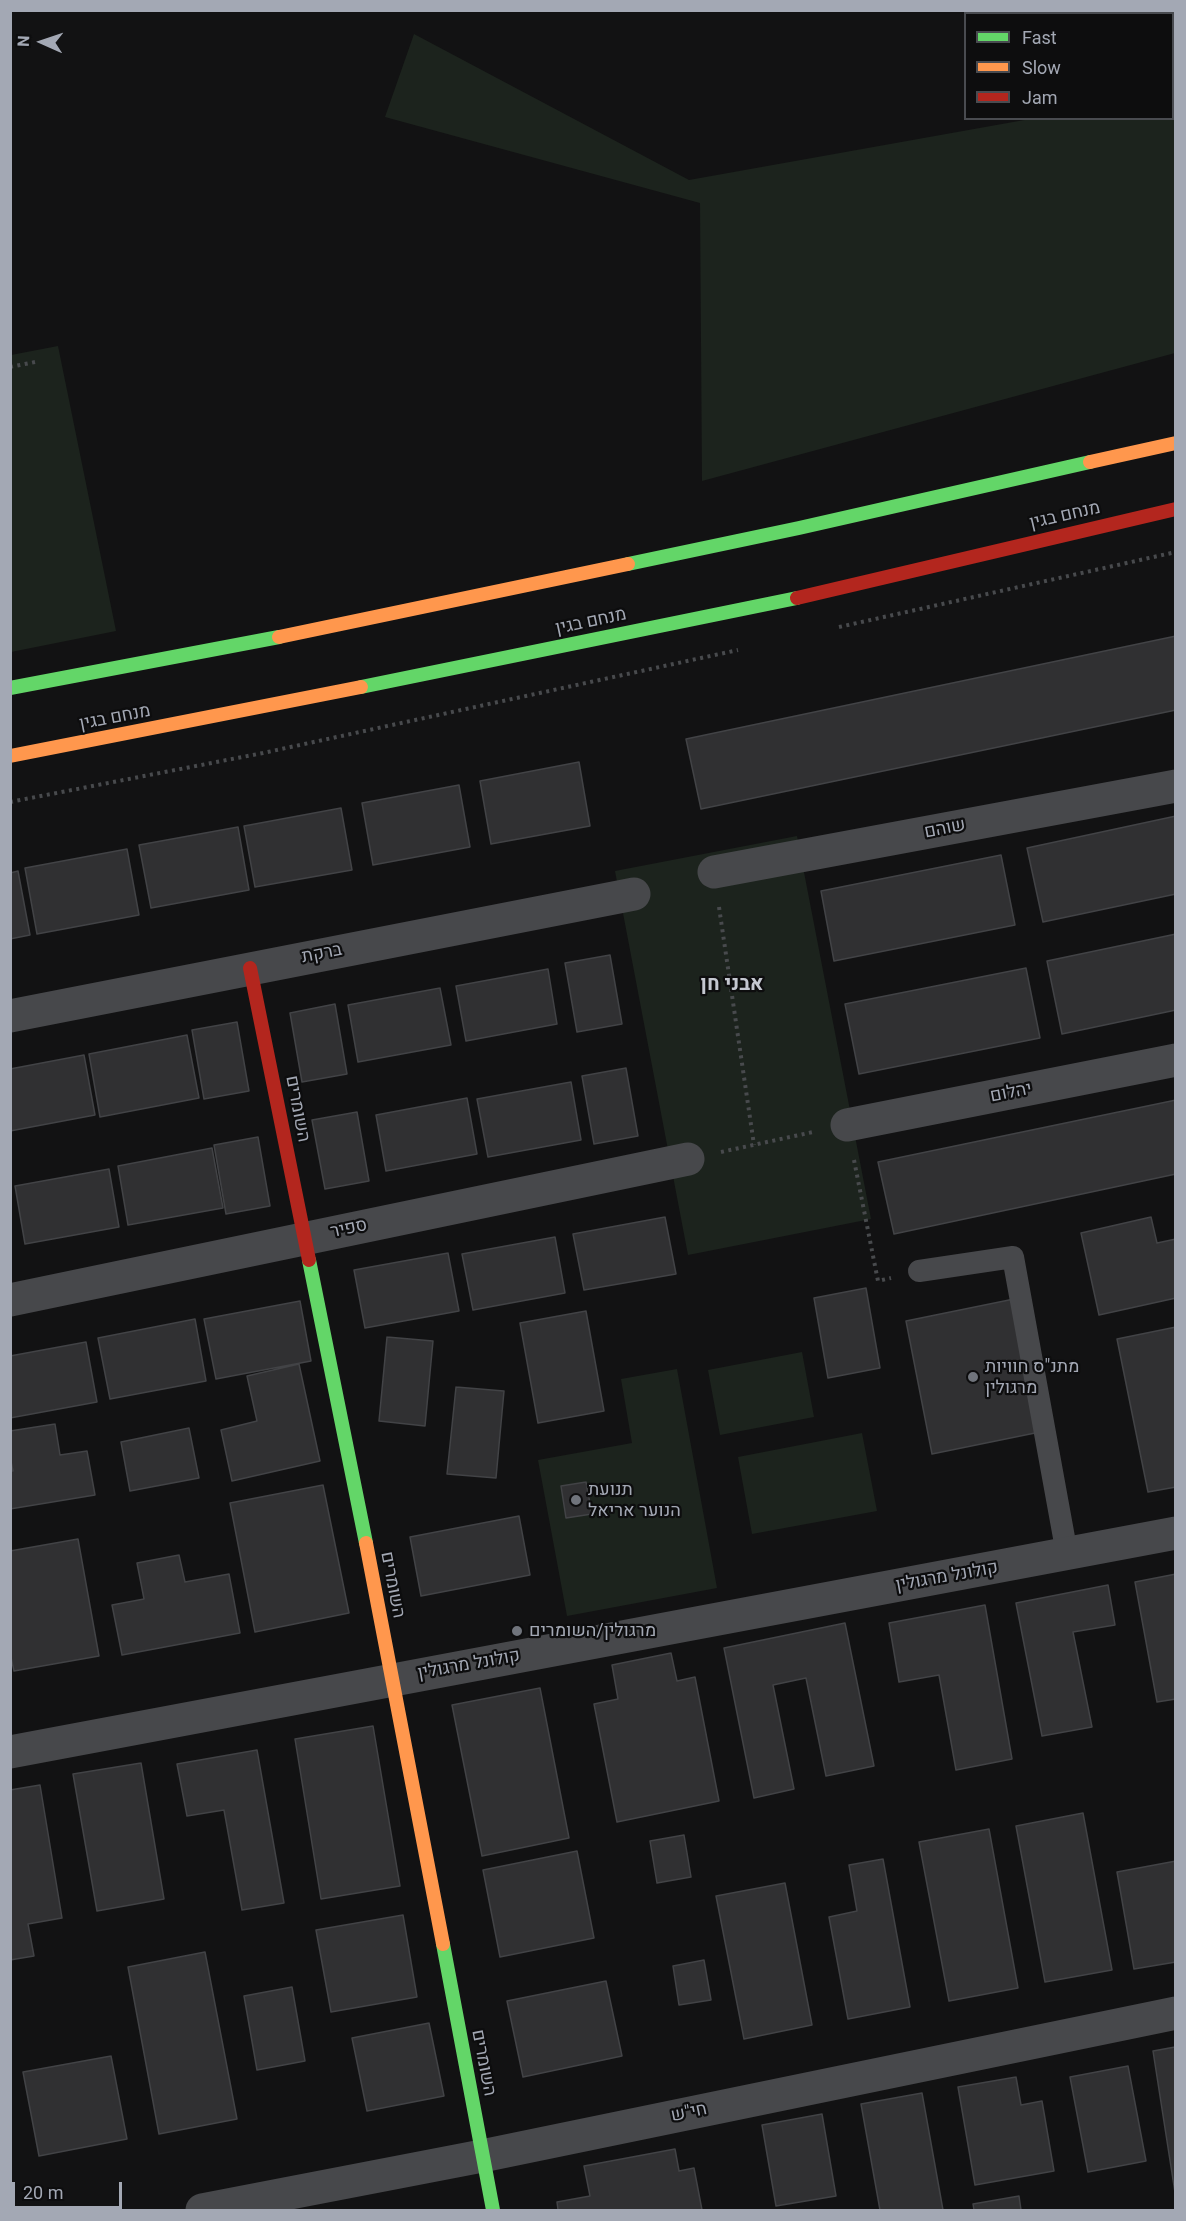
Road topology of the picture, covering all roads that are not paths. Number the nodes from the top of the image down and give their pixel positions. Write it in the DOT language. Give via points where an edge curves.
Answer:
graph roads {
  1 [pos="1176,443"];
  2 [pos="1176,509"];
  3 [pos="10,688"];
  4 [pos="10,756"];
  5 [pos="1176,786"];
  6 [pos="714,872"];
  7 [pos="634,894"];
  8 [pos="250,968"];
  9 [pos="10,1016"];
  10 [pos="1176,1060"];
  11 [pos="848,1125"];
  12 [pos="688,1159"];
  13 [pos="305,1238"];
  14 [pos="918,1271"];
  15 [pos="10,1300"];
  16 [pos="1176,1533"];
  17 [pos="1066,1554"];
  18 [pos="393,1679"];
  19 [pos="10,1752"];
  20 [pos="1176,2013"];
  21 [pos="482,2156"];
  22 [pos="202,2211"];
  23 [pos="493,2211"];
  1 -- 3 [label="main road" via="800,528 268,639"];
  2 -- 4 [label="main road, מנחם בגין" via="778,602"];
  5 -- 6 [label="street, שוהם"];
  7 -- 8 [label="street, ברקת"];
  8 -- 9 [label="street, ברקת"];
  8 -- 13 [label="main road, השומרים"];
  10 -- 11 [label="street, יהלום"];
  12 -- 13 [label="street, ספיר"];
  13 -- 15 [label="street, ספיר"];
  13 -- 18 [label="main road, השומרים"];
  14 -- 17 [label="lane" via="1012,1257"];
  16 -- 17 [label="street, קולונל מרגולין"];
  17 -- 18 [label="street, קולונל מרגולין"];
  18 -- 19 [label="street, קולונל מרגולין"];
  18 -- 21 [label="main road, השומרים"];
  20 -- 21 [label="street, חי\"ש"];
  21 -- 22 [label="street, חי\"ש"];
  21 -- 23 [label="main road, השומרים"];
}
